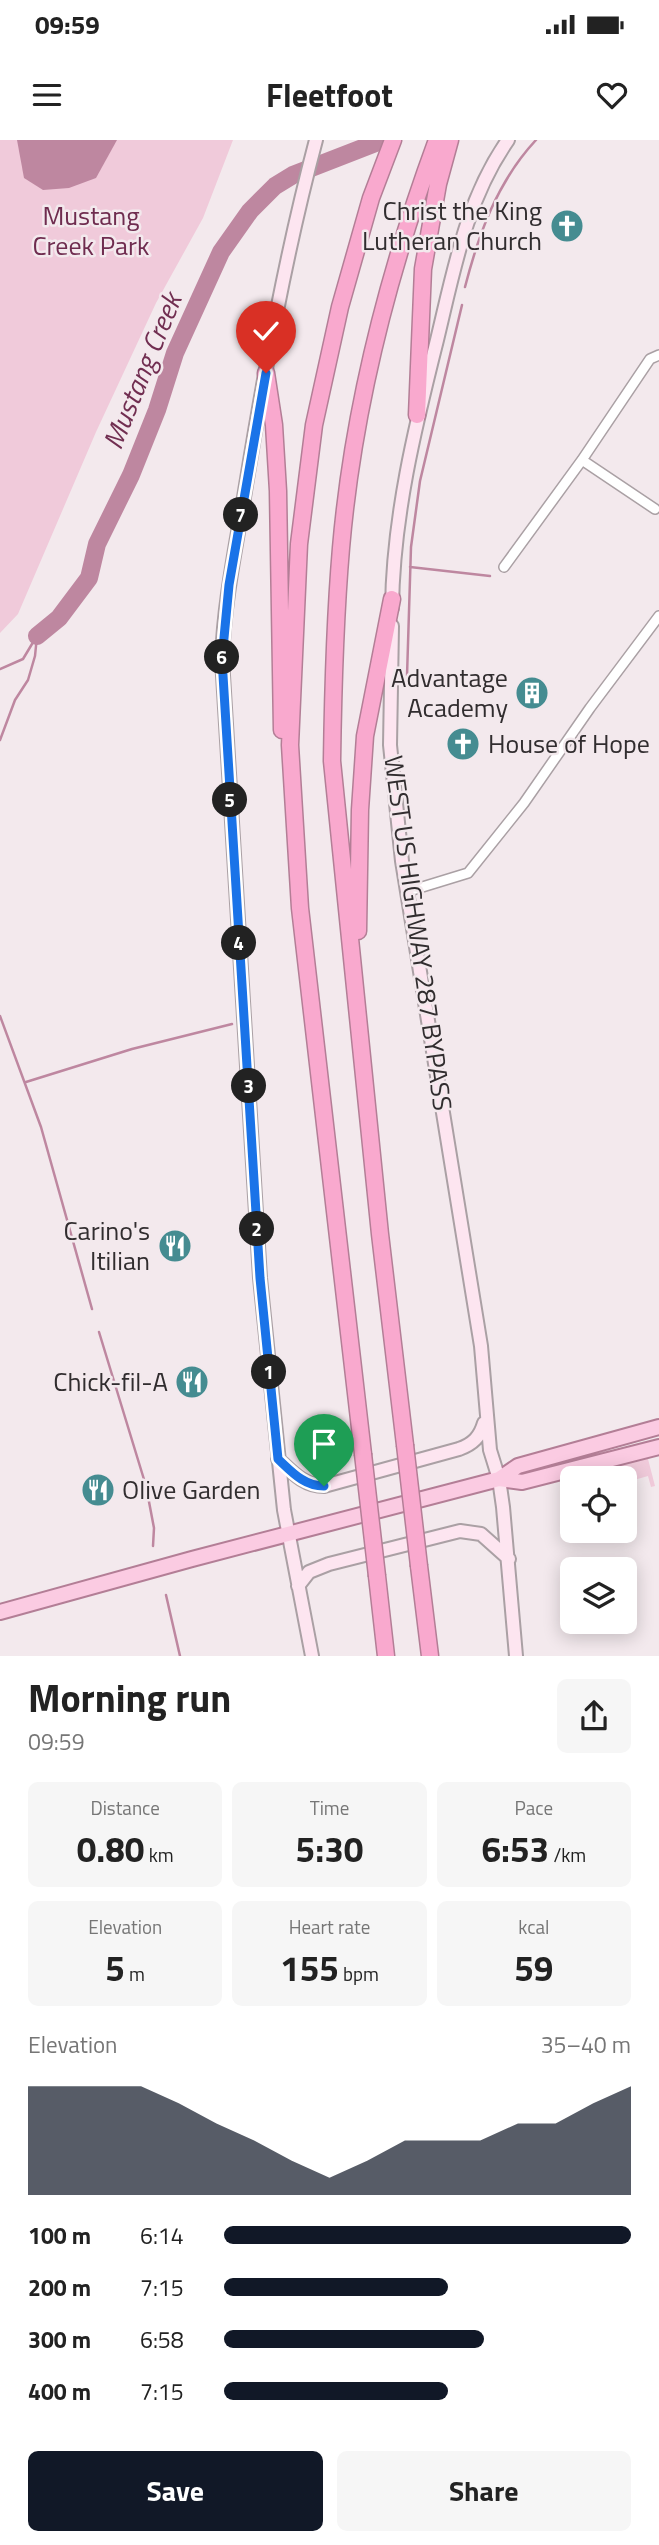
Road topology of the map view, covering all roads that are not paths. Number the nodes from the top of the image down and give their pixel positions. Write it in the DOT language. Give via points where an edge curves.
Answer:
graph roads {
  1 [pos="316,140"];
  2 [pos="393,140"];
  3 [pos="437,140"];
  4 [pos="450,140"];
  5 [pos="508,140"];
  6 [pos="659,355"];
  7 [pos="266,373"];
  8 [pos="417,415"];
  9 [pos="582,460"];
  10 [pos="655,509"];
  11 [pos="504,567"];
  12 [pos="392,599"];
  13 [pos="659,616"];
  14 [pos="292,768"];
  15 [pos="406,891"];
  16 [pos="355,986"];
  17 [pos="485,1415"];
  18 [pos="659,1427"];
  19 [pos="659,1447"];
  20 [pos="278,1459"];
  21 [pos="499,1479"];
  22 [pos="289,1534"];
  23 [pos="509,1559"];
  24 [pos="298,1586"];
  25 [pos="0,1612"];
  26 [pos="312,1656"];
  27 [pos="386,1656"];
  28 [pos="430,1656"];
  29 [pos="516,1656"];
  1 -- 7 [label="main road" via="295,219"];
  2 -- 14 [label="highway" via="340,307 314,425 299,544"];
  3 -- 16 [label="highway" via="405,232 368,374 341,547 332,761"];
  4 -- 8 [label="highway" via="423,269"];
  5 -- 8 [label="main road, WEST US HIGHWAY 287 BYPASS" via="482,182 461,240"];
  6 -- 9 [label="street" via="650,359"];
  7 -- 14 [label="highway" via="278,491 281,718 284,751"];
  7 -- 20 [label="main road" via="226,607 222,659 260,1278"];
  8 -- 12 [label="main road, WEST US HIGHWAY 287 BYPASS"];
  9 -- 10 [label="street"];
  9 -- 11 [label="street"];
  12 -- 15 [label="main road, WEST US HIGHWAY 287 BYPASS" via="390,745"];
  12 -- 16 [label="highway" via="365,736"];
  13 -- 15 [label="street" via="468,873"];
  14 -- 27 [label="highway, bridge" via="300,908"];
  15 -- 17 [label="main road, WEST US HIGHWAY 287 BYPASS" via="481,1346"];
  16 -- 28 [label="highway, bridge"];
  17 -- 20 [label="main road" via="480,1434 468,1446 324,1486 302,1480"];
  17 -- 21 [label="main road, WEST US HIGHWAY 287 BYPASS"];
  18 -- 21 [label="main road" via="518,1466"];
  19 -- 21 [label="main road" via="522,1482"];
  20 -- 22 [label="main road"];
  21 -- 22 [label="main road"];
  21 -- 23 [label="main road, WEST US HIGHWAY 287 BYPASS"];
  22 -- 24 [label="main road"];
  22 -- 25 [label="main road"];
  23 -- 24 [label="main road" via="481,1534 460,1531 322,1566 309,1572"];
  23 -- 29 [label="main road, WEST US HIGHWAY 287 BYPASS"];
  24 -- 26 [label="main road"];
}
